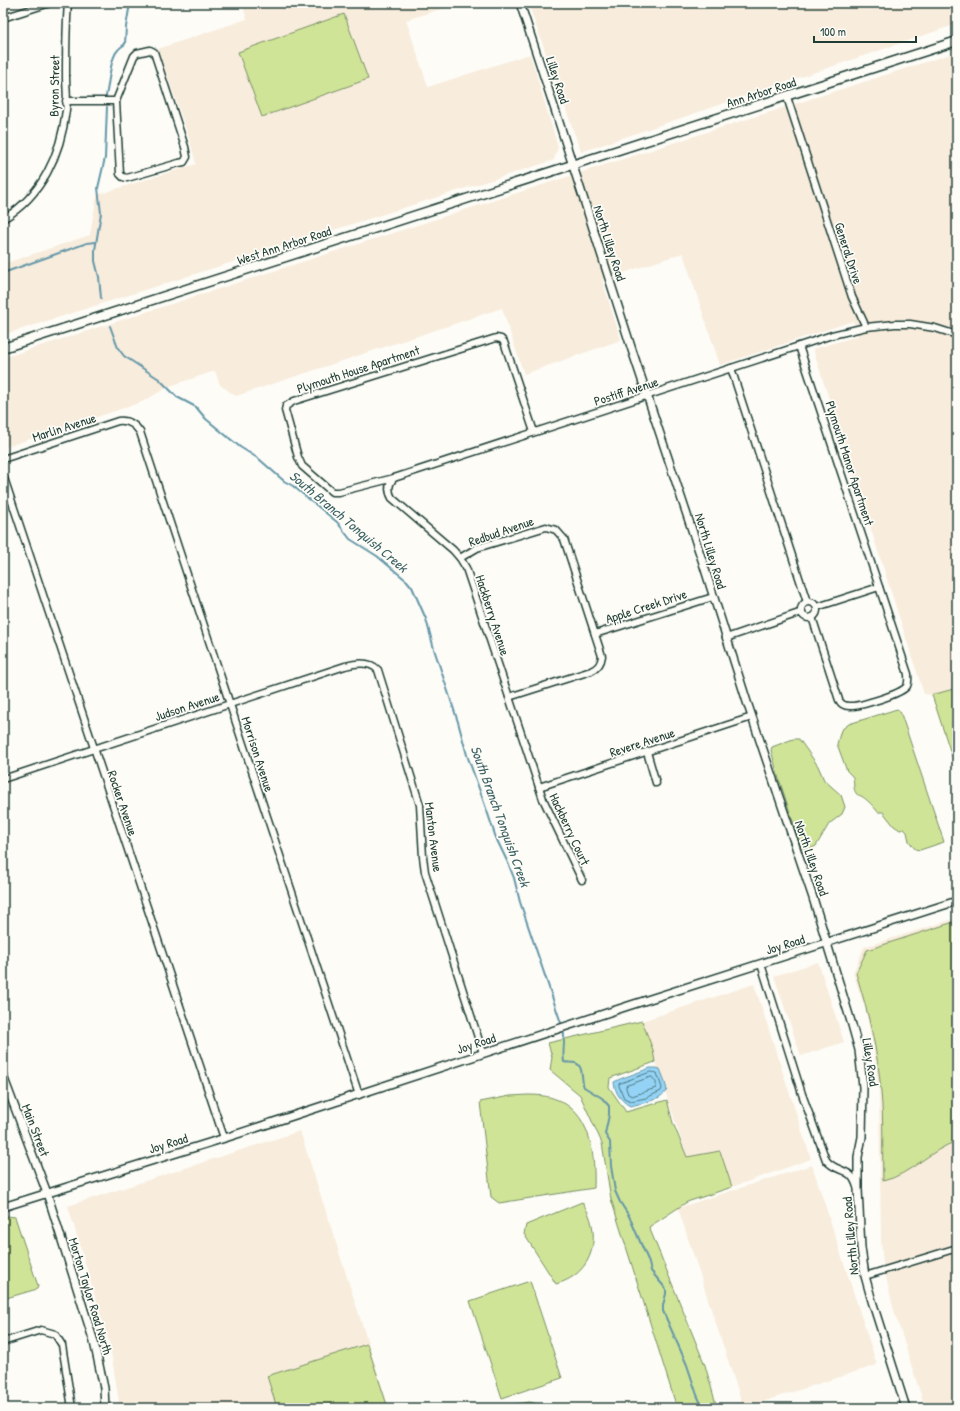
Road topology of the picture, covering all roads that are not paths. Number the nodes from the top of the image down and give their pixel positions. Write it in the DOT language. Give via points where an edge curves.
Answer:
graph roads {
  1 [pos="50,3"];
  2 [pos="68,3"];
  3 [pos="520,3"];
  4 [pos="3,18"];
  5 [pos="957,42"];
  6 [pos="787,96"];
  7 [pos="66,101"];
  8 [pos="116,101"];
  9 [pos="572,165"];
  10 [pos="3,220"];
  11 [pos="866,326"];
  12 [pos="957,335"];
  13 [pos="799,346"];
  14 [pos="3,348"];
  15 [pos="730,368"];
  16 [pos="647,396"];
  17 [pos="132,423"];
  18 [pos="534,432"];
  19 [pos="3,458"];
  20 [pos="3,475"];
  21 [pos="394,478"];
  22 [pos="460,558"];
  23 [pos="879,587"];
  24 [pos="713,597"];
  25 [pos="807,602"];
  26 [pos="817,607"];
  27 [pos="802,612"];
  28 [pos="812,617"];
  29 [pos="595,634"];
  30 [pos="726,638"];
  31 [pos="378,670"];
  32 [pos="509,697"];
  33 [pos="229,704"];
  34 [pos="752,717"];
  35 [pos="93,749"];
  36 [pos="647,752"];
  37 [pos="3,779"];
  38 [pos="656,783"];
  39 [pos="538,787"];
  40 [pos="582,880"];
  41 [pos="957,901"];
  42 [pos="828,943"];
  43 [pos="761,964"];
  44 [pos="483,1053"];
  45 [pos="3,1076"];
  46 [pos="359,1095"];
  47 [pos="224,1138"];
  48 [pos="858,1189"];
  49 [pos="47,1193"];
  50 [pos="3,1207"];
  51 [pos="957,1248"];
  52 [pos="865,1276"];
  53 [pos="3,1342"];
  54 [pos="72,1408"];
  55 [pos="105,1408"];
  56 [pos="906,1408"];
  1 -- 4 [label="street"];
  2 -- 7 [label="street, Byron Street"];
  3 -- 9 [label="street, Lilley Road"];
  5 -- 6 [label="main road, Ann Arbor Road"];
  6 -- 9 [label="main road, Ann Arbor Road"];
  6 -- 11 [label="street, General Drive" via="852,297"];
  7 -- 8 [label="street"];
  7 -- 10 [label="street, Byron Street" via="59,149 46,176 26,201"];
  8 -- 8 [label="street" via="134,56 150,50 154,52 187,153 186,160 127,178 123,177 120,174"];
  9 -- 14 [label="main road, West Ann Arbor Road"];
  9 -- 16 [label="street, North Lilley Road"];
  11 -- 12 [label="street" via="910,324"];
  11 -- 13 [label="street, Postiff Avenue"];
  13 -- 15 [label="street, Postiff Avenue"];
  13 -- 23 [label="street, Plymouth Manor Apartment"];
  15 -- 16 [label="street, Postiff Avenue"];
  15 -- 25 [label="street"];
  16 -- 18 [label="street, Postiff Avenue"];
  16 -- 24 [label="street, North Lilley Road"];
  17 -- 19 [label="street, Marlin Avenue" via="118,422"];
  17 -- 33 [label="street, Morrison Avenue" via="142,436"];
  18 -- 21 [label="street, Postiff Avenue"];
  18 -- 21 [label="street, Plymouth House Apartment" via="504,342 496,338 294,401 286,406 286,414 302,466 332,492"];
  20 -- 35 [label="street, Rocker Avenue"];
  21 -- 22 [label="street, Hackberry Avenue" via="389,486 392,498"];
  22 -- 29 [label="street, Redbud Avenue" via="477,548 532,530 546,527 556,530 564,539"];
  22 -- 32 [label="street, Hackberry Avenue" via="466,568"];
  23 -- 26 [label="street"];
  23 -- 28 [label="street, Plymouth Manor Apartment" via="908,674 908,685 898,693 856,706 841,703"];
  24 -- 29 [label="street, Apple Creek Drive"];
  24 -- 30 [label="street, North Lilley Road"];
  25 -- 26 [label="street" via="814,603"];
  25 -- 27 [label="street" via="802,607"];
  26 -- 28 [label="street" via="817,612"];
  27 -- 28 [label="street" via="807,617"];
  27 -- 30 [label="street"];
  29 -- 32 [label="street, Apple Creek Drive" via="602,656 596,669"];
  30 -- 34 [label="street, North Lilley Road"];
  31 -- 33 [label="street, Judson Avenue" via="375,666 355,664"];
  31 -- 44 [label="street, Manton Avenue" via="420,805 425,872"];
  32 -- 39 [label="street, Hackberry Avenue"];
  33 -- 35 [label="street, Judson Avenue"];
  33 -- 46 [label="street, Morrison Avenue"];
  34 -- 36 [label="street, Revere Avenue"];
  34 -- 42 [label="street, North Lilley Road"];
  35 -- 37 [label="street, Judson Avenue"];
  35 -- 47 [label="street, Rocker Avenue"];
  36 -- 38 [label="street"];
  36 -- 39 [label="street, Revere Avenue"];
  39 -- 40 [label="street, Hackberry Court"];
  41 -- 42 [label="street, Joy Road"];
  42 -- 43 [label="street, Joy Road"];
  42 -- 48 [label="street, Lilley Road" via="861,1064 864,1105 858,1157"];
  43 -- 44 [label="street, Joy Road"];
  43 -- 48 [label="street, North Lilley Road" via="826,1160 832,1166 850,1174"];
  44 -- 46 [label="street, Joy Road"];
  45 -- 49 [label="street, Main Street"];
  46 -- 47 [label="street, Joy Road"];
  47 -- 49 [label="street, Joy Road"];
  48 -- 52 [label="street, North Lilley Road"];
  49 -- 50 [label="street, Joy Road"];
  49 -- 55 [label="street, Morton Taylor Road North" via="94,1342 103,1382"];
  51 -- 52 [label="street"];
  52 -- 56 [label="street, North Lilley Road"];
  53 -- 54 [label="street" via="41,1330 55,1334 62,1345"];
}
